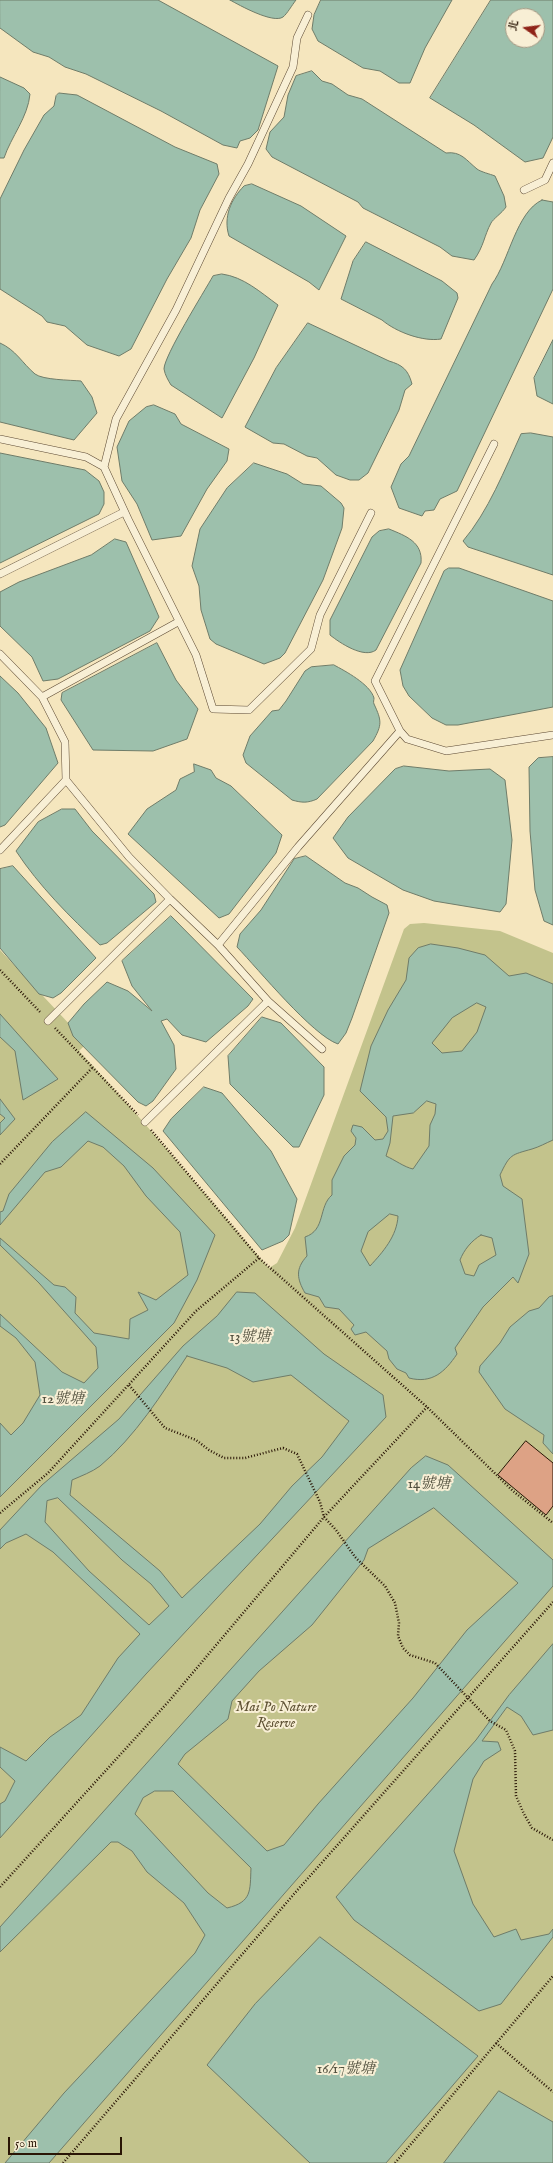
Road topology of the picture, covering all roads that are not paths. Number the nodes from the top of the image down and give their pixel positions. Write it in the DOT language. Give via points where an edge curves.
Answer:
graph roads {
  1 [pos="308,15"];
  2 [pos="553,164"];
  3 [pos="524,190"];
  4 [pos="0,439"];
  5 [pos="494,444"];
  6 [pos="104,467"];
  7 [pos="124,512"];
  8 [pos="371,512"];
  9 [pos="0,574"];
  10 [pos="178,622"];
  11 [pos="0,654"];
  12 [pos="42,697"];
  13 [pos="400,731"];
  14 [pos="553,735"];
  15 [pos="66,780"];
  16 [pos="0,850"];
  17 [pos="170,899"];
  18 [pos="218,945"];
  19 [pos="268,1001"];
  20 [pos="48,1021"];
  21 [pos="322,1049"];
  22 [pos="145,1122"];
  1 -- 6 [label="lane" via="297,38 293,67 248,164 229,198 176,310 116,419"];
  2 -- 3 [label="lane" via="545,180"];
  4 -- 6 [label="lane" via="86,457"];
  5 -- 13 [label="lane" via="375,681"];
  6 -- 7 [label="lane"];
  7 -- 9 [label="lane"];
  7 -- 10 [label="lane"];
  8 -- 10 [label="lane" via="320,615 311,649 249,710 213,709 196,655"];
  10 -- 12 [label="lane"];
  11 -- 12 [label="lane"];
  12 -- 15 [label="lane" via="65,742"];
  13 -- 14 [label="lane" via="407,739 446,751"];
  13 -- 18 [label="lane" via="298,847"];
  15 -- 16 [label="lane"];
  15 -- 17 [label="lane" via="129,857"];
  17 -- 18 [label="lane"];
  17 -- 20 [label="lane"];
  18 -- 19 [label="lane"];
  19 -- 21 [label="lane"];
  19 -- 22 [label="lane"];
}
